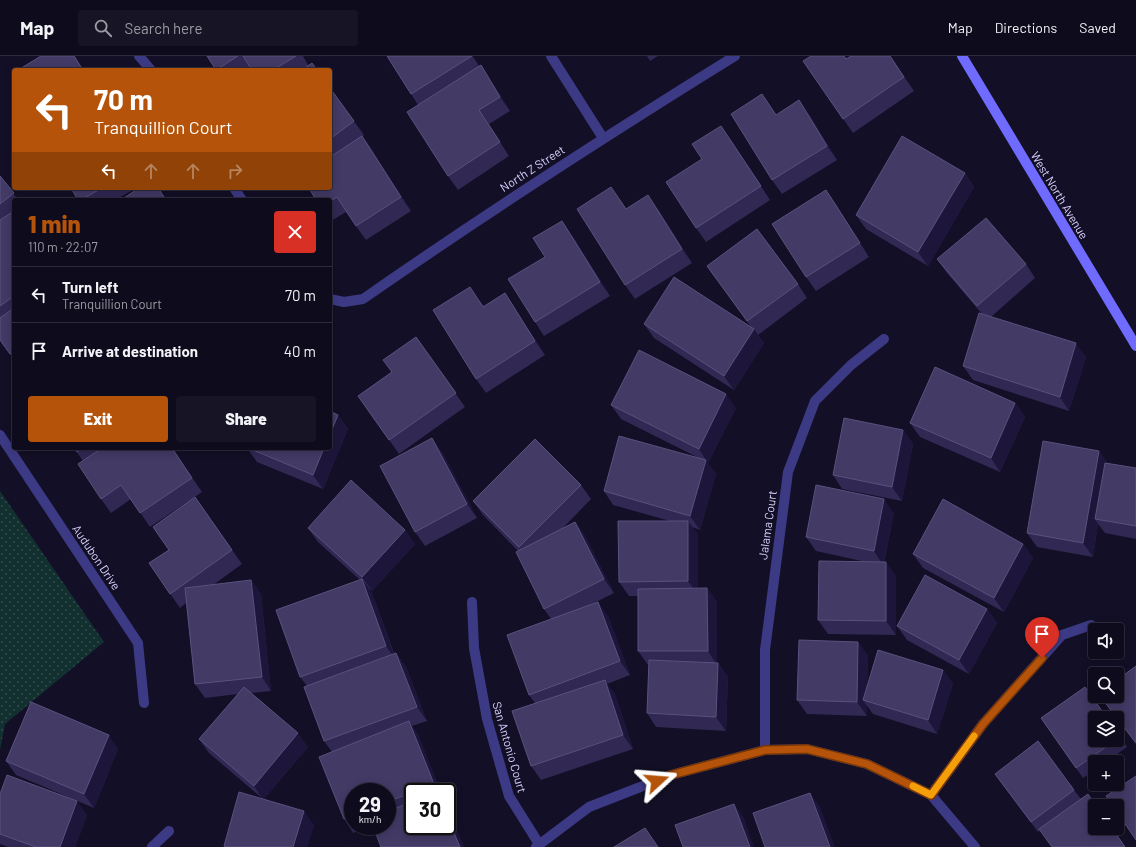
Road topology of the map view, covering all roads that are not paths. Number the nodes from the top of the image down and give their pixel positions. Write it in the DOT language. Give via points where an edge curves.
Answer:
graph roads {
  1 [pos="139,56"];
  2 [pos="551,56"];
  3 [pos="735,56"];
  4 [pos="962,56"];
  5 [pos="149,68"];
  6 [pos="603,138"];
  7 [pos="332,299"];
  8 [pos="884,339"];
  9 [pos="1136,346"];
  10 [pos="0,435"];
  11 [pos="472,602"];
  12 [pos="1088,626"];
  13 [pos="144,703"];
  14 [pos="765,750"];
  15 [pos="931,795"];
  16 [pos="169,831"];
  17 [pos="537,845"];
  18 [pos="152,847"];
  19 [pos="975,847"];
  1 -- 5 [label="street"];
  2 -- 6 [label="street"];
  3 -- 6 [label="street, North Z Street"];
  4 -- 9 [label="street, West North Avenue"];
  6 -- 7 [label="street, North Z Street" via="467,226 363,299 344,302"];
  8 -- 14 [label="street, Jalama Court" via="851,365 815,401 788,472 765,650"];
  10 -- 13 [label="street, Audubon Drive" via="138,643"];
  11 -- 17 [label="street, San Antonio Court" via="474,648 487,720 509,796"];
  12 -- 15 [label="street" via="1062,635 983,724"];
  14 -- 15 [label="street" via="807,749 867,764"];
  14 -- 17 [label="street" via="671,775 589,807"];
  15 -- 19 [label="street"];
  16 -- 18 [label="street"];
}
